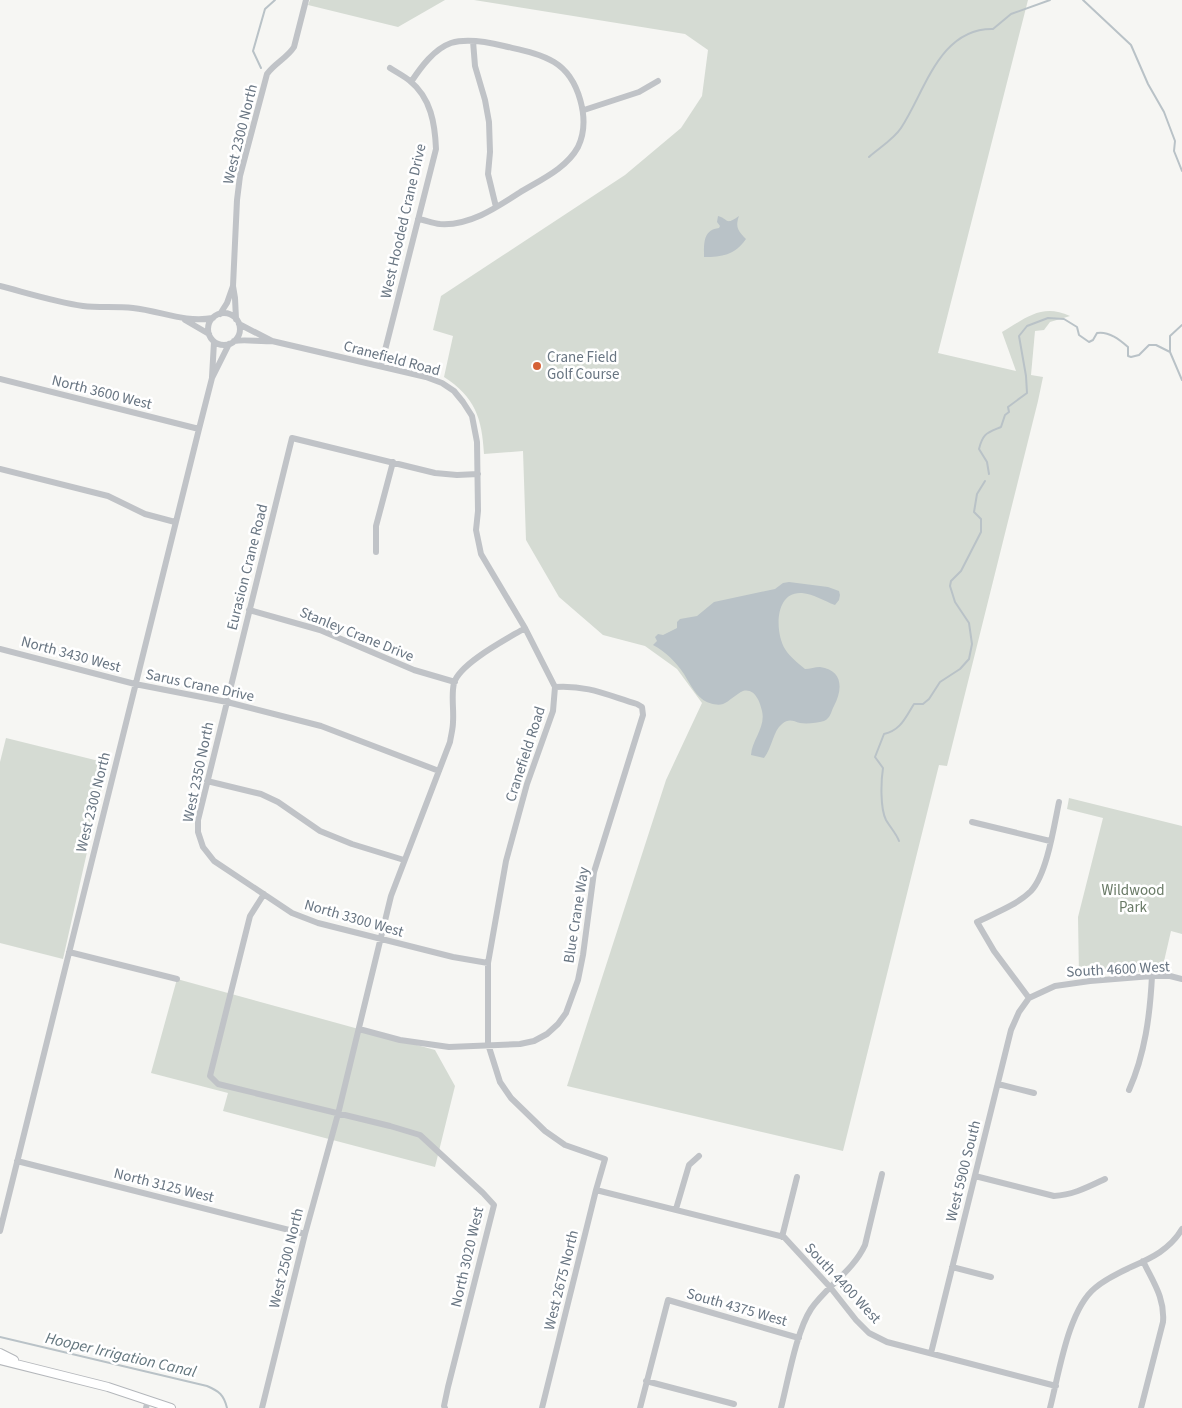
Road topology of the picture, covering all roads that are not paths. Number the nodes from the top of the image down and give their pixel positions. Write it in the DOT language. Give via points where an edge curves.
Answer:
graph roads {
  1 [pos="306,0"];
  2 [pos="473,41"];
  3 [pos="390,68"];
  4 [pos="658,81"];
  5 [pos="411,82"];
  6 [pos="584,110"];
  7 [pos="496,207"];
  8 [pos="418,219"];
  9 [pos="0,286"];
  10 [pos="232,286"];
  11 [pos="220,314"];
  12 [pos="212,318"];
  13 [pos="184,320"];
  14 [pos="237,322"];
  15 [pos="209,334"];
  16 [pos="272,340"];
  17 [pos="214,342"];
  18 [pos="231,342"];
  19 [pos="381,366"];
  20 [pos="212,378"];
  21 [pos="0,379"];
  22 [pos="199,429"];
  23 [pos="393,462"];
  24 [pos="0,469"];
  25 [pos="478,474"];
  26 [pos="176,522"];
  27 [pos="376,552"];
  28 [pos="250,610"];
  29 [pos="525,628"];
  30 [pos="0,649"];
  31 [pos="454,682"];
  32 [pos="135,684"];
  33 [pos="555,687"];
  34 [pos="227,702"];
  35 [pos="439,771"];
  36 [pos="207,781"];
  37 [pos="1059,802"];
  38 [pos="972,822"];
  39 [pos="1050,841"];
  40 [pos="203,847"];
  41 [pos="404,860"];
  42 [pos="264,894"];
  43 [pos="381,939"];
  44 [pos="69,952"];
  45 [pos="488,963"];
  46 [pos="1152,976"];
  47 [pos="177,979"];
  48 [pos="1182,979"];
  49 [pos="1029,998"];
  50 [pos="359,1029"];
  51 [pos="488,1044"];
  52 [pos="998,1084"];
  53 [pos="1129,1090"];
  54 [pos="1034,1093"];
  55 [pos="338,1114"];
  56 [pos="699,1156"];
  57 [pos="605,1159"];
  58 [pos="17,1161"];
  59 [pos="882,1174"];
  60 [pos="975,1176"];
  61 [pos="797,1177"];
  62 [pos="1105,1179"];
  63 [pos="596,1190"];
  64 [pos="676,1209"];
  65 [pos="1182,1229"];
  66 [pos="0,1232"];
  67 [pos="305,1234"];
  68 [pos="782,1237"];
  69 [pos="1143,1261"];
  70 [pos="952,1267"];
  71 [pos="991,1277"];
  72 [pos="830,1287"];
  73 [pos="799,1338"];
  74 [pos="0,1353"];
  75 [pos="931,1353"];
  76 [pos="0,1360"];
  77 [pos="22,1364"];
  78 [pos="646,1381"];
  79 [pos="1056,1386"];
  80 [pos="147,1404"];
  81 [pos="734,1404"];
  82 [pos="171,1408"];
  83 [pos="262,1408"];
  84 [pos="445,1408"];
  85 [pos="542,1408"];
  86 [pos="640,1408"];
  87 [pos="781,1408"];
  88 [pos="1050,1408"];
  89 [pos="1141,1408"];
  1 -- 10 [label="street, West 2300 North" via="294,47 268,74 240,176"];
  2 -- 5 [label="street" via="452,43 436,52 421,66"];
  2 -- 6 [label="street" via="532,53 555,63 568,76"];
  2 -- 7 [label="street" via="476,71 489,122 488,174"];
  3 -- 5 [label="street, West Hooded Crane Drive"];
  4 -- 6 [label="street" via="639,92"];
  5 -- 8 [label="street, West Hooded Crane Drive" via="433,115 436,131 436,149"];
  6 -- 7 [label="street" via="582,136 569,159"];
  7 -- 8 [label="street" via="483,215 456,223 439,224"];
  8 -- 19 [label="street, West Hooded Crane Drive"];
  9 -- 13 [label="street" via="68,304 133,308"];
  10 -- 11 [label="street"];
  10 -- 14 [label="street"];
  11 -- 12 [label="street"];
  11 -- 14 [label="street" via="229,314"];
  12 -- 13 [label="street"];
  12 -- 15 [label="street"];
  13 -- 15 [label="street"];
  14 -- 16 [label="street, Cranefield Road"];
  14 -- 18 [label="street" via="238,334"];
  15 -- 17 [label="street"];
  16 -- 18 [label="street, Cranefield Road"];
  16 -- 19 [label="street, Cranefield Road"];
  17 -- 18 [label="street"];
  17 -- 20 [label="street"];
  18 -- 20 [label="street"];
  19 -- 25 [label="street, Cranefield Road" via="426,377 454,391 472,416"];
  20 -- 22 [label="street, West 2300 North"];
  21 -- 22 [label="street, North 3600 West"];
  22 -- 26 [label="street, West 2300 North"];
  23 -- 25 [label="street" via="435,473"];
  23 -- 27 [label="street" via="376,526"];
  23 -- 28 [label="street, Eurasion Crane Road" via="292,438"];
  24 -- 26 [label="street" via="108,496 145,514"];
  25 -- 29 [label="street, Cranefield Road" via="476,530 481,554"];
  26 -- 32 [label="street, West 2300 North"];
  28 -- 31 [label="street, Stanley Crane Drive" via="320,630 414,670"];
  28 -- 34 [label="street, Eurasion Crane Road"];
  29 -- 31 [label="street" via="476,658"];
  29 -- 33 [label="street, Cranefield Road"];
  30 -- 32 [label="street, North 3430 West"];
  31 -- 35 [label="street, West 2500 North" via="450,742"];
  32 -- 34 [label="street, Sarus Crane Drive"];
  32 -- 44 [label="street, West 2300 North"];
  33 -- 45 [label="street, Cranefield Road" via="553,711 527,784 506,861"];
  33 -- 51 [label="street, Blue Crane Way" via="588,688 642,706 642,720 594,872 584,955 566,1013 547,1034 534,1041"];
  34 -- 35 [label="street, Sarus Crane Drive" via="321,726"];
  34 -- 36 [label="street, West 2350 North"];
  35 -- 41 [label="street, West 2500 North"];
  36 -- 40 [label="street, West 2350 North" via="198,820"];
  36 -- 41 [label="street" via="260,794 278,802 320,831"];
  37 -- 39 [label="street"];
  38 -- 39 [label="street"];
  39 -- 49 [label="street" via="1041,874 1030,891 977,922"];
  40 -- 42 [label="street, North 3300 West" via="214,861"];
  41 -- 43 [label="street, West 2500 North"];
  42 -- 43 [label="street, North 3300 West" via="292,913 318,924"];
  42 -- 55 [label="street" via="250,916 210,1076 218,1084"];
  43 -- 45 [label="street, North 3300 West" via="453,958"];
  43 -- 50 [label="street, West 2500 North"];
  44 -- 47 [label="street"];
  44 -- 58 [label="street, West 2300 North"];
  45 -- 51 [label="street, Cranefield Road"];
  46 -- 48 [label="street, South 4600 West"];
  46 -- 49 [label="street, South 4600 West" via="1054,986"];
  46 -- 53 [label="street" via="1150,1011 1138,1070"];
  49 -- 52 [label="street, West 5900 South" via="1011,1030"];
  50 -- 51 [label="street, Blue Crane Way" via="400,1040 449,1047"];
  50 -- 55 [label="street, West 2500 North"];
  51 -- 57 [label="street, Cranefield Road" via="500,1082 511,1098 544,1131 565,1145"];
  52 -- 54 [label="street"];
  52 -- 60 [label="street, West 5900 South"];
  55 -- 67 [label="street, West 2500 North"];
  55 -- 84 [label="street, North 3020 West" via="420,1136 494,1205"];
  56 -- 64 [label="street" via="689,1165"];
  57 -- 63 [label="street, West 2675 North"];
  58 -- 66 [label="street, West 2300 North"];
  58 -- 67 [label="street, North 3125 West"];
  59 -- 72 [label="street" via="865,1245 852,1267"];
  60 -- 62 [label="street" via="1054,1196 1067,1196"];
  60 -- 70 [label="street, West 5900 South"];
  61 -- 68 [label="street"];
  63 -- 64 [label="street"];
  63 -- 85 [label="street, West 2675 North"];
  64 -- 68 [label="street"];
  65 -- 69 [label="street" via="1162,1252"];
  67 -- 83 [label="street, West 2500 North"];
  68 -- 72 [label="street, South 4400 West"];
  69 -- 79 [label="street" via="1100,1284 1081,1304 1072,1323"];
  69 -- 89 [label="street" via="1164,1310"];
  70 -- 71 [label="street"];
  70 -- 75 [label="street, West 5900 South"];
  72 -- 73 [label="street" via="804,1321"];
  72 -- 75 [label="street, South 4400 West" via="869,1333 887,1342"];
  73 -- 78 [label="street, South 4375 West" via="668,1300"];
  73 -- 87 [label="street"];
  74 -- 77 [label="main road"];
  75 -- 79 [label="street, South 4400 West"];
  76 -- 77 [label="main road"];
  77 -- 80 [label="main road" via="108,1387"];
  78 -- 81 [label="street"];
  78 -- 86 [label="street"];
  79 -- 88 [label="street"];
  80 -- 82 [label="main road"];
}
